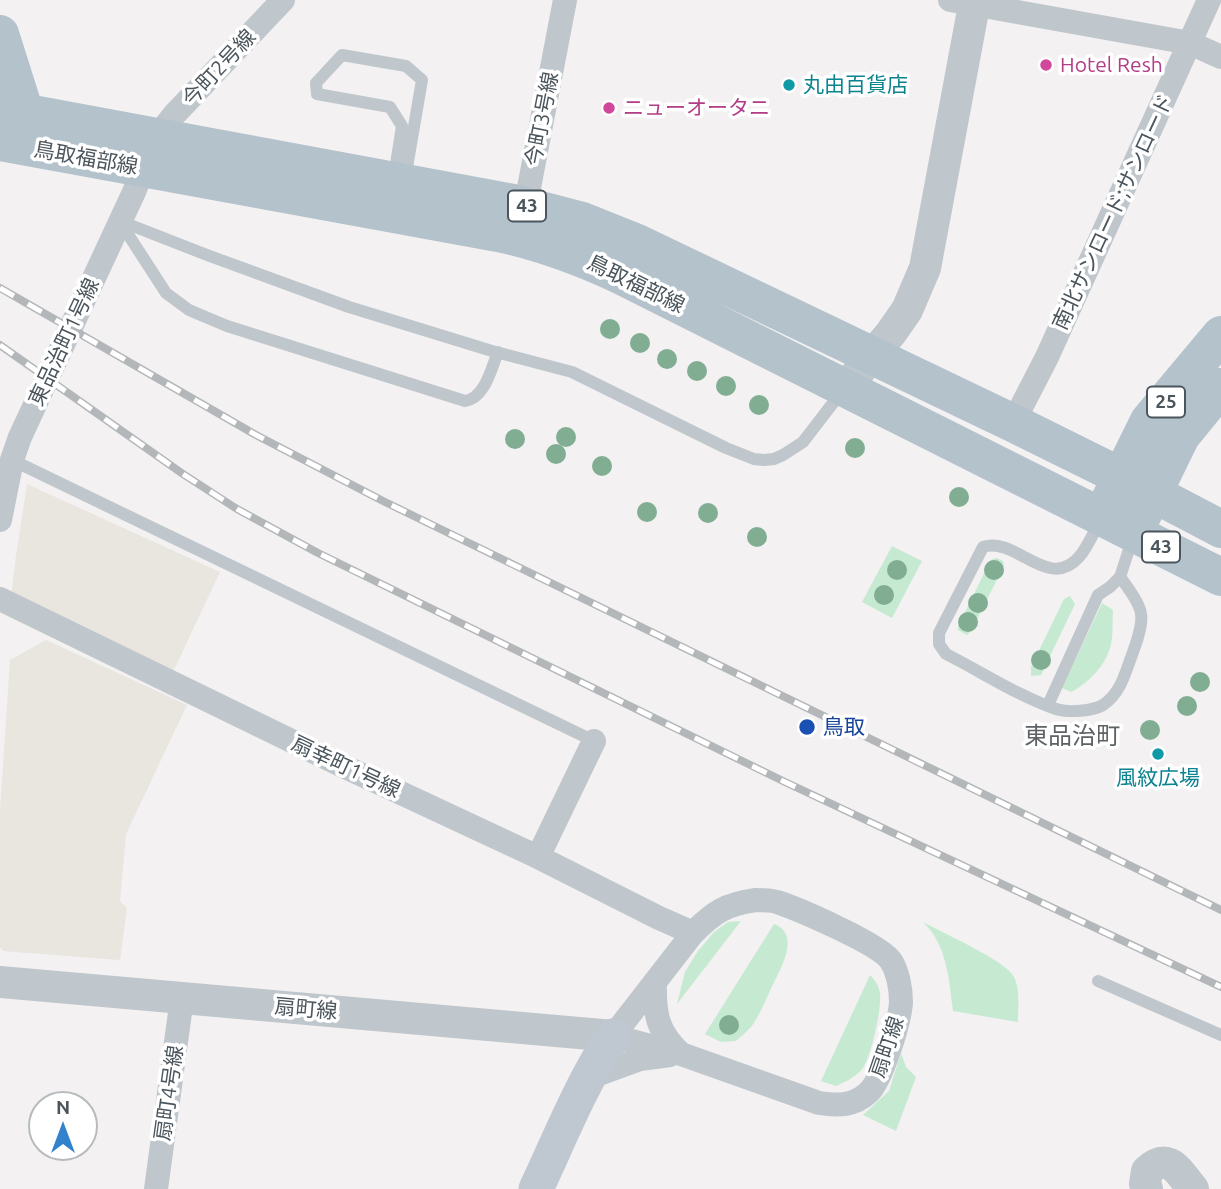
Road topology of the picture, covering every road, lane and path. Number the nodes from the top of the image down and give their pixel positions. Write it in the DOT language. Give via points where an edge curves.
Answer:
graph roads {
  1 [pos="283,0"];
  2 [pos="565,0"];
  3 [pos="1209,0"];
  4 [pos="967,1"];
  5 [pos="0,34"];
  6 [pos="1190,43"];
  7 [pos="1221,57"];
  8 [pos="13,111"];
  9 [pos="0,142"];
  10 [pos="150,152"];
  11 [pos="399,181"];
  12 [pos="120,221"];
  13 [pos="522,221"];
  14 [pos="1221,335"];
  15 [pos="498,352"];
  16 [pos="872,355"];
  17 [pos="1221,387"];
  18 [pos="845,388"];
  19 [pos="1013,423"];
  20 [pos="12,460"];
  21 [pos="1137,485"];
  22 [pos="0,520"];
  23 [pos="1215,522"];
  24 [pos="1117,526"];
  25 [pos="1120,577"];
  26 [pos="1221,577"];
  27 [pos="0,599"];
  28 [pos="1048,705"];
  29 [pos="594,741"];
  30 [pos="538,857"];
  31 [pos="693,933"];
  32 [pos="1098,981"];
  33 [pos="0,982"];
  34 [pos="655,982"];
  35 [pos="181,998"];
  36 [pos="1221,1035"];
  37 [pos="613,1036"];
  38 [pos="681,1054"];
  39 [pos="588,1078"];
  40 [pos="156,1189"];
  41 [pos="536,1189"];
  42 [pos="1147,1189"];
  43 [pos="1193,1189"];
  1 -- 10 [label="street, 今町2号線" via="174,115"];
  2 -- 13 [label="street, 今町3号線"];
  3 -- 6 [label="street, 南北サンロード;サンロード"];
  4 -- 6 [label="street"];
  4 -- 16 [label="street" via="925,268 907,310"];
  5 -- 8 [label="main road"];
  6 -- 7 [label="street"];
  6 -- 19 [label="street, 南北サンロード;サンロード"];
  8 -- 10 [label="main road, 鳥取福部線 / 43"];
  9 -- 10 [label="main road, 鳥取福部線 / 43"];
  10 -- 11 [label="main road, 鳥取福部線 / 43"];
  10 -- 12 [label="street, 東品治町1号線"];
  10 -- 13 [label="main road, 鳥取福部線 / 43"];
  11 -- 11 [label="lane" via="422,80 406,66 342,55 316,83 317,94 390,107 402,126"];
  11 -- 13 [label="main road, 鳥取福部線 / 43"];
  12 -- 15 [label="lane" via="349,307"];
  12 -- 15 [label="lane" via="166,293 189,310 227,326 465,401 481,391"];
  12 -- 20 [label="street, 東品治町1号線"];
  13 -- 16 [label="main road, 鳥取福部線 / 43" via="582,221"];
  13 -- 18 [label="main road, 鳥取福部線 / 43" via="561,250"];
  14 -- 21 [label="main road, 25" via="1149,421"];
  15 -- 18 [label="lane" via="572,372 735,453 764,460 803,442"];
  16 -- 18 [label="street"];
  16 -- 19 [label="main road, 鳥取福部線 / 43"];
  17 -- 21 [label="main road, 25"];
  18 -- 24 [label="main road, 鳥取福部線 / 43"];
  19 -- 21 [label="main road, 鳥取福部線 / 43"];
  20 -- 22 [label="street, 東品治町1号線"];
  20 -- 29 [label="lane"];
  21 -- 23 [label="main road, 鳥取福部線 / 43"];
  21 -- 24 [label="main road, 25"];
  24 -- 25 [label="lane"];
  24 -- 26 [label="main road, 鳥取福部線 / 43"];
  24 -- 28 [label="lane" via="1066,567 1049,569 1002,546 983,547 939,633 939,644 946,653"];
  25 -- 28 [label="lane" via="1098,595"];
  25 -- 28 [label="lane" via="1141,614 1137,643 1116,693 1102,706 1077,711"];
  27 -- 30 [label="street, 扇幸町1号線"];
  29 -- 30 [label="street"];
  30 -- 31 [label="street, 扇幸町1号線"];
  31 -- 34 [label="street, 扇町線"];
  31 -- 38 [label="street, 扇町線" via="721,908 737,902 774,901 879,950 890,960 901,1003 880,1077 870,1091 850,1104 819,1103"];
  32 -- 36 [label="lane"];
  33 -- 35 [label="street, 扇町線"];
  34 -- 37 [label="street, 扇町線"];
  34 -- 38 [label="street" via="658,1020"];
  35 -- 37 [label="street, 扇町線"];
  35 -- 40 [label="street, 扇町4号線"];
  37 -- 38 [label="street, 扇町線"];
  37 -- 39 [label="main road"];
  38 -- 39 [label="street" via="640,1059"];
  39 -- 41 [label="main road"];
  42 -- 43 [label="street" via="1147,1171 1166,1162"];
}
